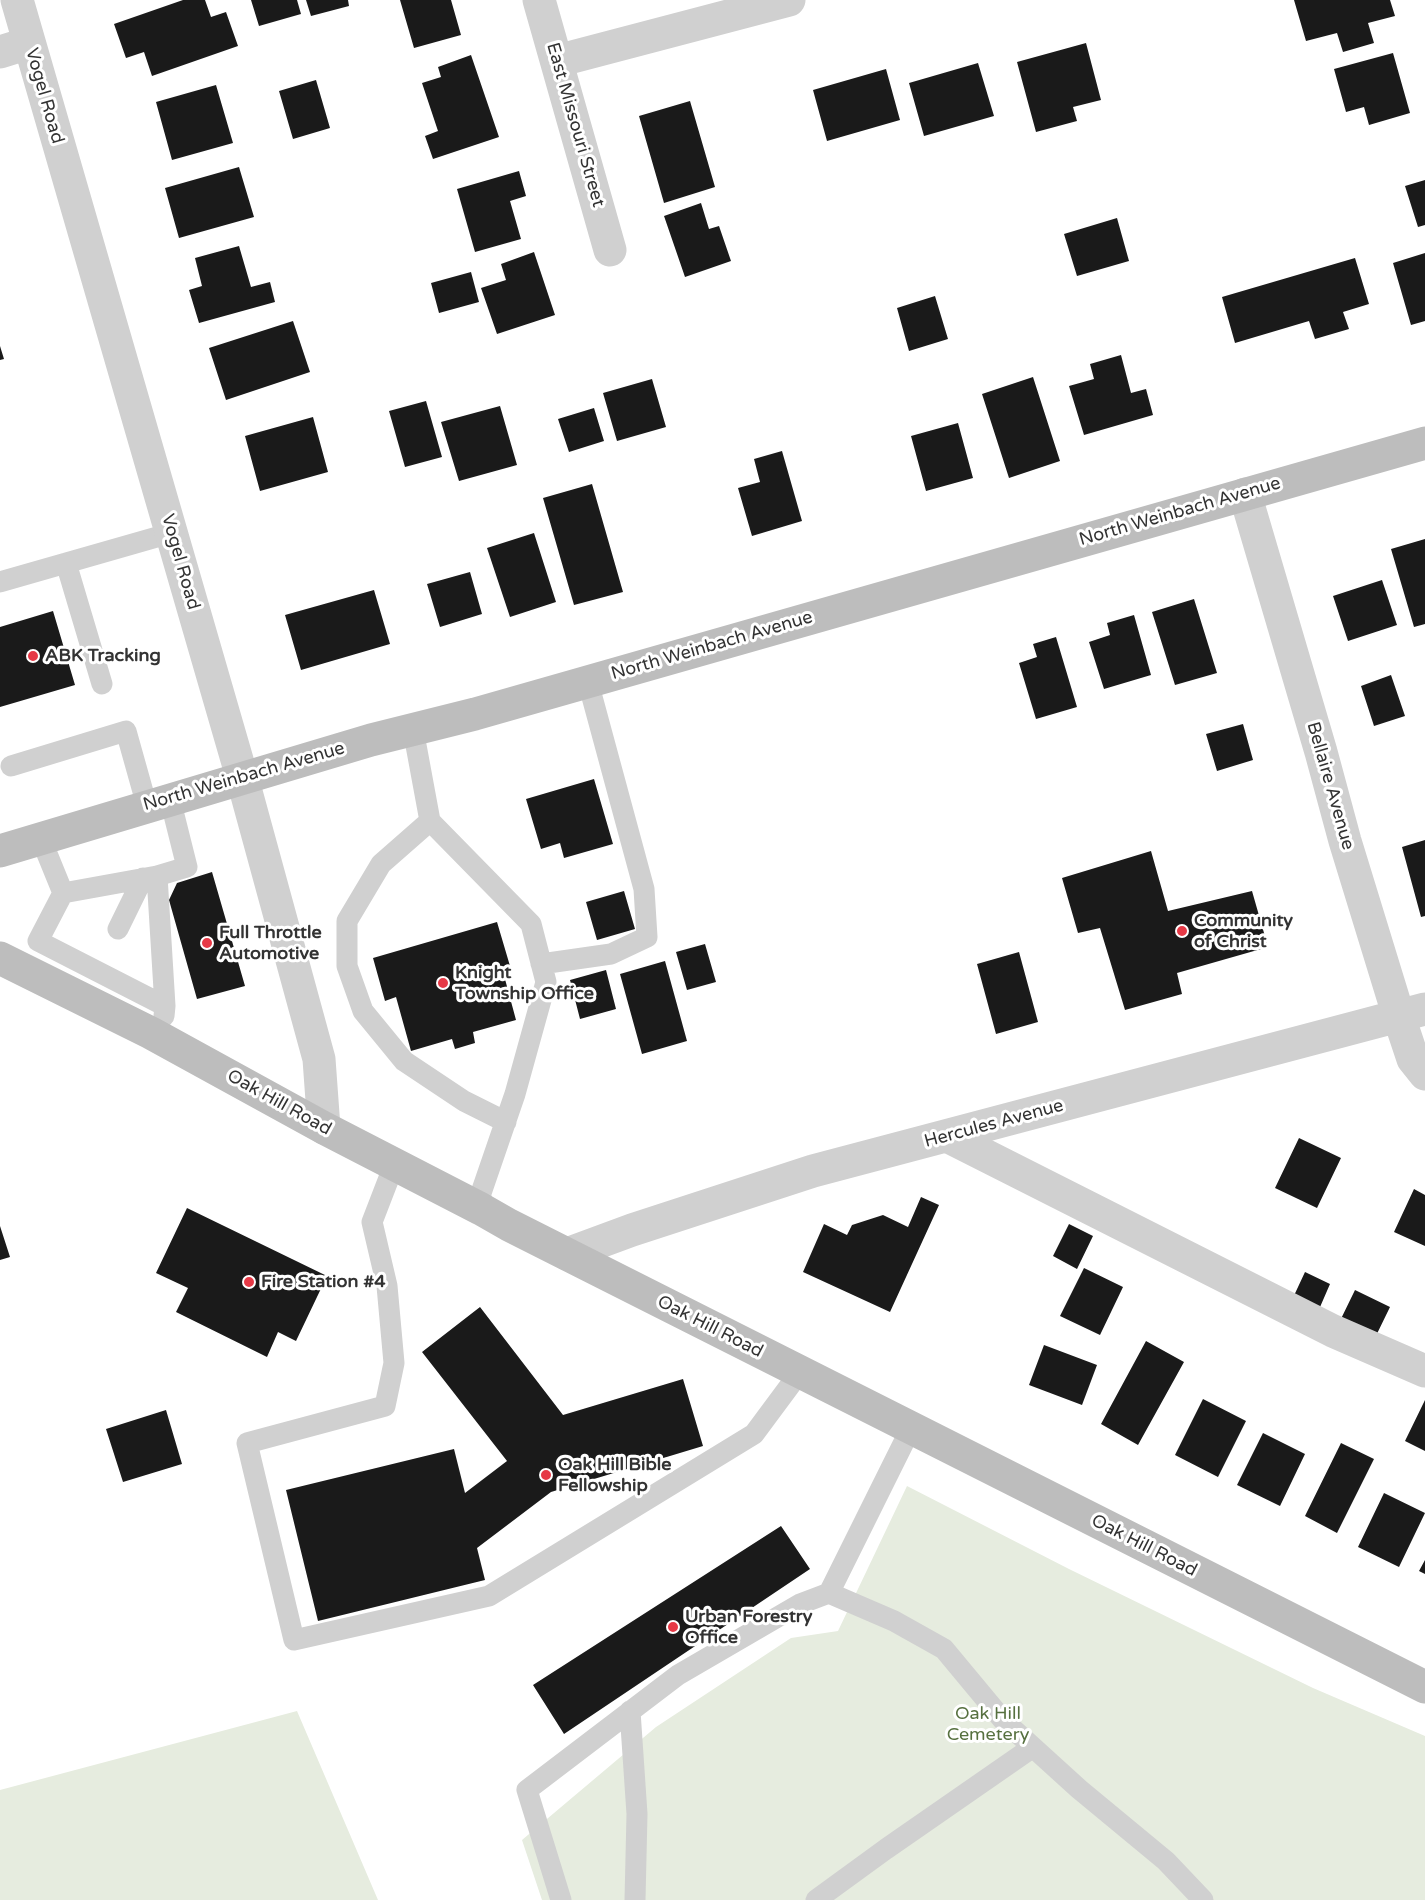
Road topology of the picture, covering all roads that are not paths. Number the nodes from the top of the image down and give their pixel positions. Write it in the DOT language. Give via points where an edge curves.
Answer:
graph roads {
  1 [pos="17,0"];
  2 [pos="539,0"];
  3 [pos="789,0"];
  4 [pos="15,47"];
  5 [pos="557,62"];
  6 [pos="610,250"];
  7 [pos="1425,443"];
  8 [pos="1245,494"];
  9 [pos="171,533"];
  10 [pos="66,563"];
  11 [pos="0,582"];
  12 [pos="588,682"];
  13 [pos="102,684"];
  14 [pos="413,729"];
  15 [pos="11,766"];
  16 [pos="242,777"];
  17 [pos="159,802"];
  18 [pos="430,821"];
  19 [pos="41,839"];
  20 [pos="0,851"];
  21 [pos="150,877"];
  22 [pos="63,892"];
  23 [pos="118,929"];
  24 [pos="38,941"];
  25 [pos="10,963"];
  26 [pos="541,964"];
  27 [pos="165,1006"];
  28 [pos="1412,1013"];
  29 [pos="161,1039"];
  30 [pos="1425,1074"];
  31 [pos="506,1122"];
  32 [pos="324,1128"];
  33 [pos="947,1136"];
  34 [pos="394,1165"];
  35 [pos="482,1209"];
  36 [pos="567,1254"];
  37 [pos="1425,1371"];
  38 [pos="800,1372"];
  39 [pos="911,1428"];
  40 [pos="829,1593"];
  41 [pos="1425,1687"];
  42 [pos="630,1712"];
  43 [pos="1034,1747"];
  44 [pos="561,1900"];
  45 [pos="635,1900"];
  46 [pos="816,1900"];
  47 [pos="1203,1900"];
  1 -- 4 [label="street, Vogel Road"];
  2 -- 5 [label="street, East Missouri Street"];
  3 -- 5 [label="street"];
  4 -- 9 [label="street, Vogel Road"];
  5 -- 6 [label="street, East Missouri Street"];
  7 -- 8 [label="main road, North Weinbach Avenue"];
  8 -- 12 [label="main road, North Weinbach Avenue"];
  8 -- 28 [label="street, Bellaire Avenue" via="1345,841"];
  9 -- 10 [label="lane"];
  9 -- 16 [label="street, Vogel Road"];
  10 -- 11 [label="lane"];
  10 -- 13 [label="lane"];
  12 -- 14 [label="main road, North Weinbach Avenue"];
  12 -- 26 [label="lane" via="644,889 647,937 611,954"];
  14 -- 16 [label="main road, North Weinbach Avenue"];
  14 -- 18 [label="lane"];
  15 -- 17 [label="lane" via="126,731"];
  16 -- 17 [label="main road, North Weinbach Avenue"];
  16 -- 32 [label="street, Vogel Road" via="319,1059"];
  17 -- 19 [label="main road, North Weinbach Avenue"];
  17 -- 21 [label="lane" via="187,867"];
  18 -- 26 [label="lane" via="531,924"];
  18 -- 31 [label="lane" via="381,864 347,921 347,966 363,1011 404,1060 464,1101"];
  19 -- 20 [label="main road, North Weinbach Avenue"];
  19 -- 22 [label="lane"];
  21 -- 22 [label="lane"];
  21 -- 23 [label="lane"];
  21 -- 27 [label="lane"];
  22 -- 24 [label="lane"];
  24 -- 25 [label="lane"];
  24 -- 27 [label="lane"];
  25 -- 29 [label="main road, Oak Hill Road"];
  26 -- 31 [label="lane" via="546,982"];
  27 -- 29 [label="lane"];
  28 -- 30 [label="street, Bellaire Avenue" via="1413,1059"];
  28 -- 33 [label="street, Hercules Avenue"];
  29 -- 32 [label="main road, Oak Hill Road"];
  31 -- 35 [label="lane" via="482,1192"];
  32 -- 34 [label="main road, Oak Hill Road"];
  33 -- 36 [label="street, Hercules Avenue" via="813,1171"];
  33 -- 37 [label="street" via="1333,1331"];
  34 -- 35 [label="main road, Oak Hill Road"];
  34 -- 38 [label="lane" via="372,1222 387,1286 394,1363 385,1406 247,1443 294,1640 489,1596 754,1434"];
  35 -- 36 [label="main road, Oak Hill Road"];
  36 -- 38 [label="main road, Oak Hill Road"];
  38 -- 39 [label="main road, Oak Hill Road"];
  39 -- 40 [label="lane"];
  39 -- 41 [label="main road, Oak Hill Road"];
  40 -- 42 [label="lane" via="800,1604 678,1675"];
  40 -- 43 [label="lane" via="894,1621 944,1649 1003,1720"];
  42 -- 44 [label="lane" via="527,1790"];
  42 -- 45 [label="lane" via="637,1814"];
  43 -- 46 [label="lane"];
  43 -- 47 [label="lane" via="1166,1861"];
}
